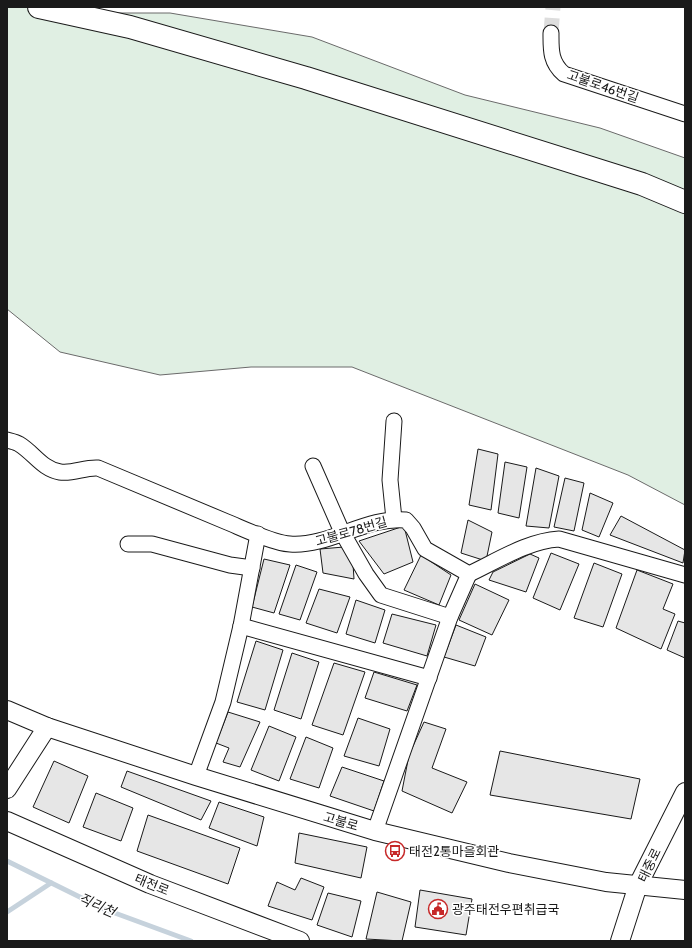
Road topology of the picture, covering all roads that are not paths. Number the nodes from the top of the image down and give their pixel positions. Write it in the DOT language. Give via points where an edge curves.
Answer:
graph roads {
  1 [pos="39,7"];
  2 [pos="551,33"];
  3 [pos="685,114"];
  4 [pos="685,202"];
  5 [pos="394,421"];
  6 [pos="7,440"];
  7 [pos="313,466"];
  8 [pos="394,519"];
  9 [pos="342,532"];
  10 [pos="258,534"];
  11 [pos="128,544"];
  12 [pos="252,568"];
  13 [pos="469,574"];
  14 [pos="685,575"];
  15 [pos="450,617"];
  16 [pos="241,626"];
  17 [pos="429,678"];
  18 [pos="7,710"];
  19 [pos="47,727"];
  20 [pos="196,776"];
  21 [pos="7,789"];
  22 [pos="685,792"];
  23 [pos="7,821"];
  24 [pos="375,831"];
  25 [pos="638,885"];
  26 [pos="685,890"];
  27 [pos="300,941"];
  28 [pos="620,941"];
  1 -- 4 [label="highway" via="130,27 298,76 642,184"];
  2 -- 3 [label="street, 고불로46번길" via="551,55 555,67 564,74"];
  5 -- 8 [label="street" via="390,480"];
  6 -- 10 [label="street, 고불로78번길" via="19,444 48,468 69,472 88,467 98,468"];
  7 -- 9 [label="street"];
  8 -- 9 [label="street, 고불로78번길"];
  8 -- 13 [label="street, 고불로78번길" via="406,520 425,550"];
  9 -- 10 [label="street, 고불로78번길" via="310,544 289,544"];
  9 -- 15 [label="street" via="381,595"];
  10 -- 12 [label="street"];
  11 -- 12 [label="street" via="152,544 230,565"];
  12 -- 16 [label="street"];
  13 -- 14 [label="street" via="529,546 545,540 559,539"];
  13 -- 15 [label="street"];
  15 -- 17 [label="street"];
  16 -- 17 [label="street"];
  16 -- 20 [label="street" via="223,702"];
  17 -- 24 [label="street"];
  18 -- 19 [label="street, 고불로"];
  19 -- 20 [label="street, 고불로"];
  19 -- 21 [label="street"];
  20 -- 24 [label="street, 고불로"];
  22 -- 25 [label="street, 태중로"];
  23 -- 27 [label="street, 태전로" via="150,884"];
  24 -- 25 [label="street, 고불로" via="509,863 606,882"];
  25 -- 26 [label="street, 고불로"];
  25 -- 28 [label="street, 태중로"];
}
